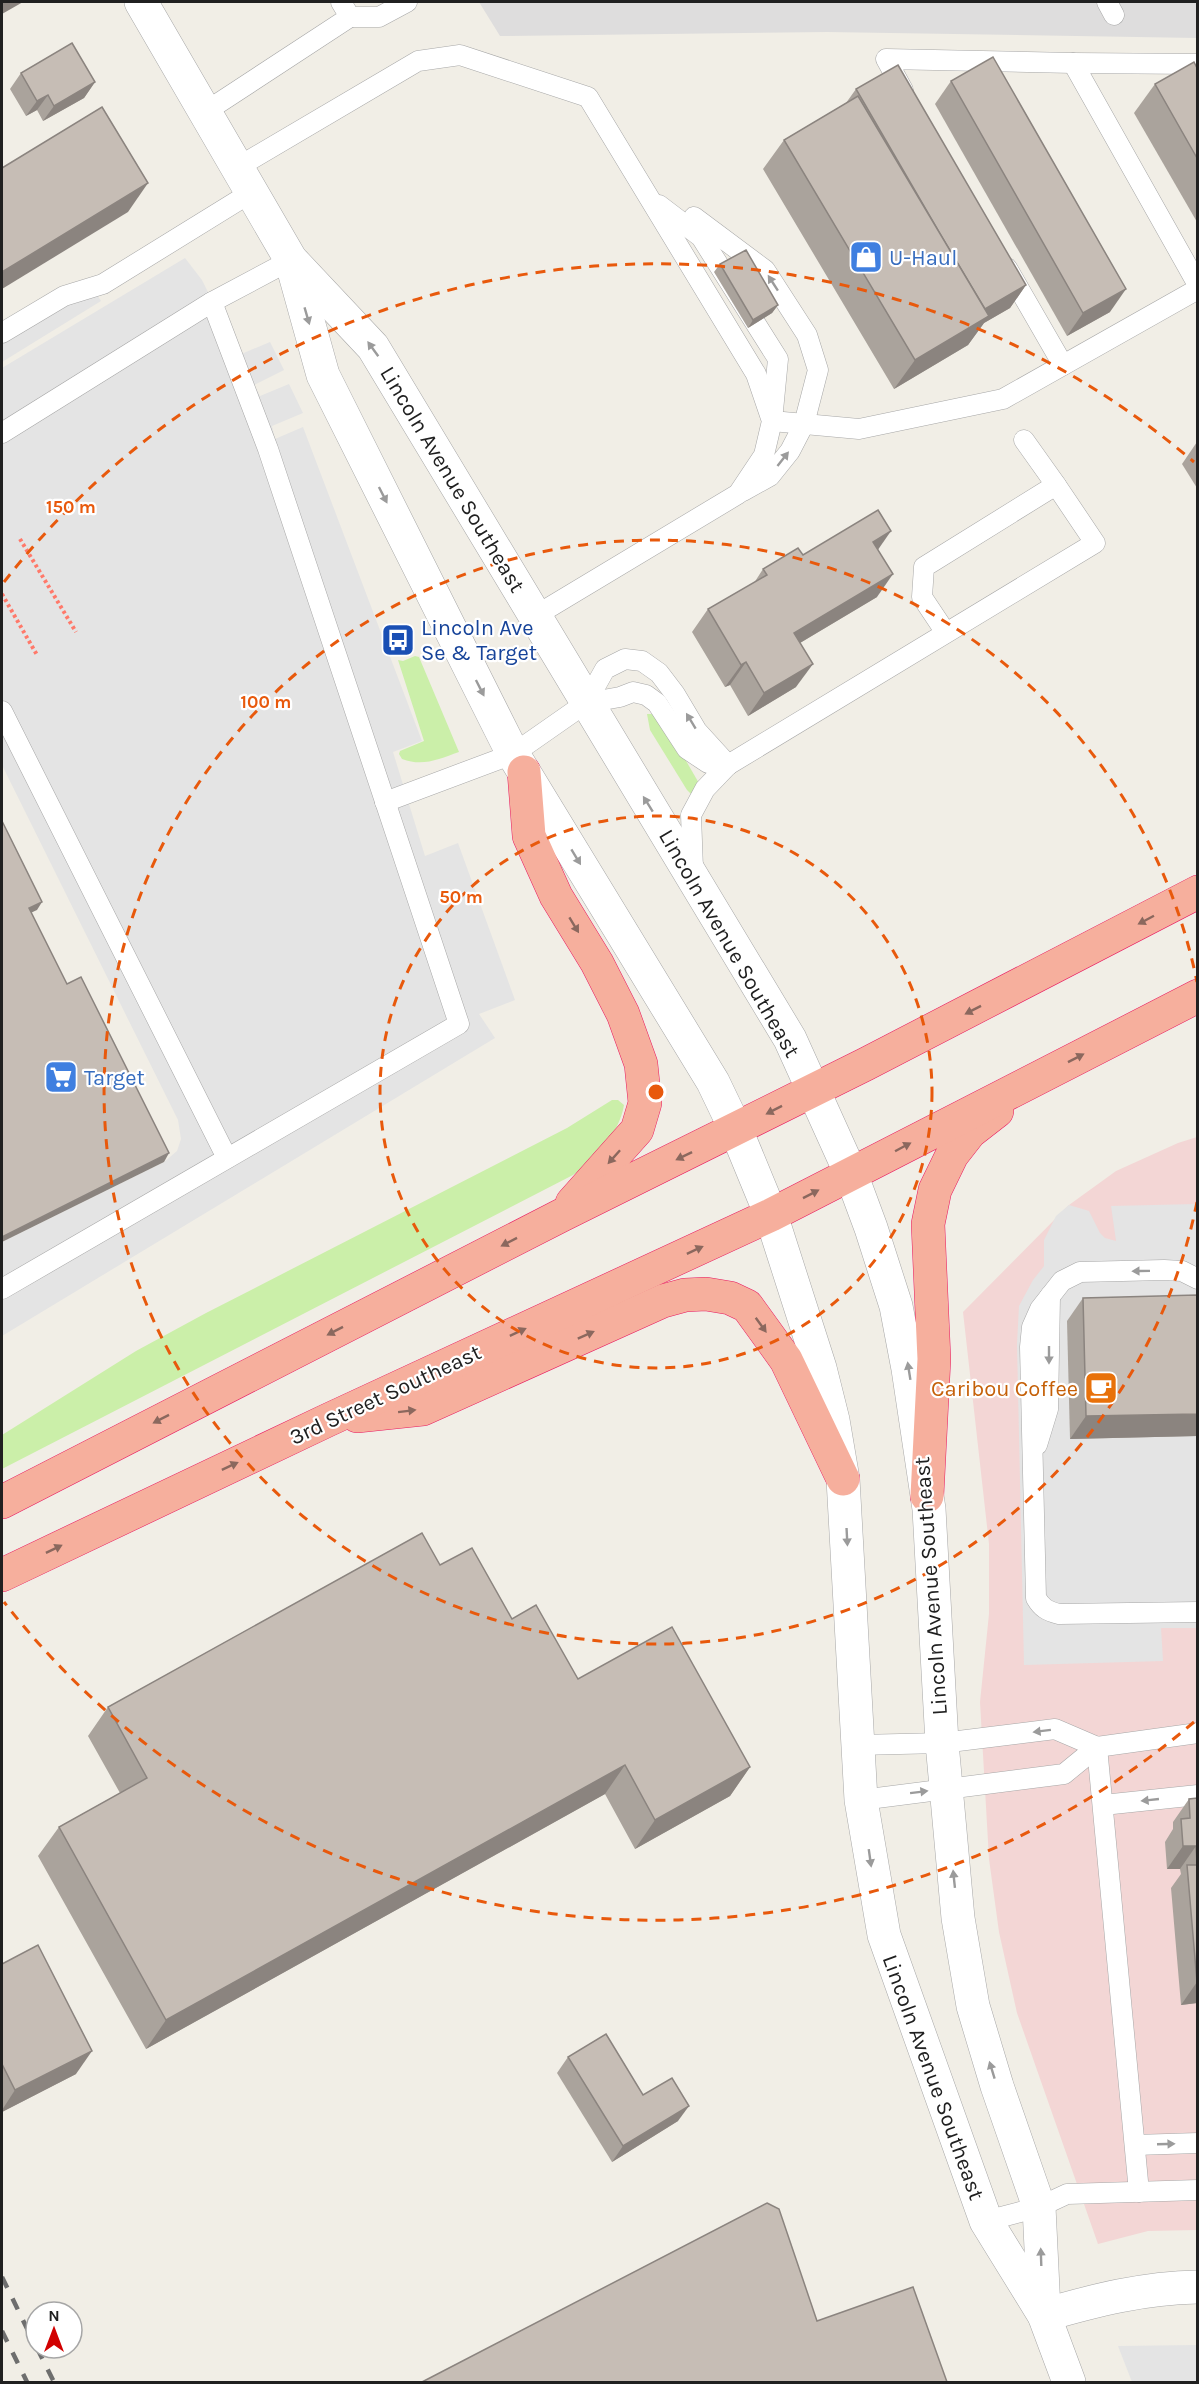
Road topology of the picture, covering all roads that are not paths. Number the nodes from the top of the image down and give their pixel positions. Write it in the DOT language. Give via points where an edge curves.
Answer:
graph roads {
  1 [pos="141,2"];
  2 [pos="408,2"];
  3 [pos="346,9"];
  4 [pos="1073,63"];
  5 [pos="1191,70"];
  6 [pos="915,110"];
  7 [pos="206,112"];
  8 [pos="632,170"];
  9 [pos="245,179"];
  10 [pos="998,253"];
  11 [pos="291,260"];
  12 [pos="1197,287"];
  13 [pos="212,302"];
  14 [pos="2,333"];
  15 [pos="1063,365"];
  16 [pos="772,421"];
  17 [pos="804,424"];
  18 [pos="2,433"];
  19 [pos="1024,440"];
  20 [pos="1056,485"];
  21 [pos="738,494"];
  22 [pos="536,616"];
  23 [pos="946,633"];
  24 [pos="586,703"];
  25 [pos="2,711"];
  26 [pos="518,763"];
  27 [pos="728,765"];
  28 [pos="385,802"];
  29 [pos="693,878"];
  30 [pos="1197,892"];
  31 [pos="1197,996"];
  32 [pos="1048,1072"];
  33 [pos="813,1091"];
  34 [pos="736,1130"];
  35 [pos="227,1158"];
  36 [pos="851,1174"];
  37 [pos="562,1215"];
  38 [pos="771,1215"];
  39 [pos="1197,1278"];
  40 [pos="2,1289"];
  41 [pos="328,1420"];
  42 [pos="843,1479"];
  43 [pos="927,1496"];
  44 [pos="2,1502"];
  45 [pos="2,1575"];
  46 [pos="1197,1612"];
  47 [pos="1197,1733"];
  48 [pos="942,1743"];
  49 [pos="858,1745"];
  50 [pos="1097,1747"];
  51 [pos="946,1789"];
  52 [pos="1197,1795"];
  53 [pos="861,1800"];
  54 [pos="1103,1805"];
  55 [pos="1197,2143"];
  56 [pos="1135,2145"];
  57 [pos="1197,2190"];
  58 [pos="1139,2192"];
  59 [pos="1039,2207"];
  60 [pos="986,2221"];
  61 [pos="1197,2287"];
  62 [pos="1044,2315"];
  63 [pos="1069,2382"];
  1 -- 7 [label="street, Lincoln Avenue Southeast"];
  2 -- 3 [label="lane" via="379,16"];
  3 -- 7 [label="lane"];
  4 -- 5 [label="lane"];
  4 -- 6 [label="lane" via="886,59"];
  4 -- 12 [label="lane"];
  7 -- 9 [label="street, Lincoln Avenue Southeast"];
  8 -- 9 [label="lane" via="588,98 460,55 418,61"];
  8 -- 16 [label="lane" via="756,374"];
  17 -- 8 [label="lane, one-way" via="818,370 807,335 765,270"];
  9 -- 11 [label="street, Lincoln Avenue Southeast"];
  9 -- 14 [label="lane" via="103,284 64,296"];
  10 -- 15 [label="lane"];
  11 -- 13 [label="lane"];
  22 -- 11 [label="street, Lincoln Avenue Southeast, one-way" via="373,347"];
  11 -- 26 [label="street, Lincoln Avenue Southeast, one-way" via="323,375"];
  12 -- 15 [label="lane"];
  13 -- 18 [label="lane"];
  13 -- 28 [label="lane" via="268,450"];
  15 -- 17 [label="lane" via="1003,399 859,429"];
  16 -- 17 [label="lane"];
  16 -- 21 [label="lane" via="764,455"];
  21 -- 17 [label="lane, one-way" via="770,476 790,451"];
  19 -- 20 [label="lane"];
  20 -- 23 [label="lane" via="924,567 922,597"];
  20 -- 23 [label="lane" via="1095,543"];
  21 -- 22 [label="lane"];
  22 -- 24 [label="street, Lincoln Avenue Southeast"];
  23 -- 27 [label="lane"];
  24 -- 26 [label="lane"];
  24 -- 27 [label="lane" via="633,692 646,695 657,703 687,749 708,764"];
  27 -- 24 [label="lane, one-way" via="697,731 659,673 642,661 625,659 605,669"];
  29 -- 24 [label="street, Lincoln Avenue Southeast, one-way"];
  25 -- 35 [label="lane"];
  26 -- 28 [label="lane"];
  26 -- 34 [label="street, Lincoln Avenue Southeast, one-way" via="713,1082"];
  26 -- 37 [label="highway, one-way" via="529,836 556,896 623,1014 640,1064 645,1103 637,1130"];
  27 -- 29 [label="lane" via="705,789 690,815"];
  28 -- 35 [label="lane" via="459,1024"];
  29 -- 33 [label="street, Lincoln Avenue Southeast" via="790,1039"];
  30 -- 33 [label="highway, one-way"];
  32 -- 31 [label="highway, one-way"];
  36 -- 32 [label="highway, 3rd Street Southeast, one-way"];
  32 -- 43 [label="highway" via="970,1132 952,1155 935,1190 928,1224 934,1359"];
  33 -- 34 [label="highway, one-way"];
  33 -- 36 [label="street, Lincoln Avenue Southeast"];
  34 -- 37 [label="highway, one-way"];
  34 -- 38 [label="street, Lincoln Avenue Southeast"];
  35 -- 40 [label="lane"];
  38 -- 36 [label="highway, 3rd Street Southeast, one-way"];
  43 -- 36 [label="street, Lincoln Avenue Southeast, one-way" via="896,1306"];
  37 -- 44 [label="highway, one-way"];
  41 -- 38 [label="highway, 3rd Street Southeast, one-way"];
  38 -- 42 [label="street, Lincoln Avenue Southeast" via="820,1368"];
  39 -- 46 [label="lane, one-way" via="1182,1271 1164,1270 1080,1272 1062,1281 1040,1309 1032,1326 1030,1347 1036,1598 1040,1606 1059,1614"];
  41 -- 42 [label="highway, one-way" via="423,1409 663,1301 706,1294 747,1306 786,1360"];
  45 -- 41 [label="highway, 3rd Street Southeast, one-way"];
  42 -- 49 [label="street, Lincoln Avenue Southeast, one-way"];
  43 -- 48 [label="street, Lincoln Avenue Southeast"];
  47 -- 50 [label="lane"];
  48 -- 49 [label="lane"];
  50 -- 48 [label="lane, one-way" via="1055,1730"];
  48 -- 51 [label="street, Lincoln Avenue Southeast"];
  49 -- 53 [label="street, Lincoln Avenue Southeast"];
  50 -- 51 [label="lane" via="1064,1774"];
  50 -- 54 [label="lane"];
  53 -- 51 [label="lane, one-way"];
  59 -- 51 [label="street, Lincoln Avenue Southeast, one-way" via="973,2006 958,1918"];
  52 -- 54 [label="lane, one-way"];
  53 -- 60 [label="street, Lincoln Avenue Southeast, one-way" via="884,1935"];
  54 -- 56 [label="lane"];
  56 -- 55 [label="lane, one-way"];
  56 -- 58 [label="lane"];
  57 -- 58 [label="lane"];
  58 -- 59 [label="lane" via="1067,2194"];
  59 -- 60 [label="lane"];
  62 -- 59 [label="street, Lincoln Avenue Southeast, one-way"];
  60 -- 62 [label="street, Lincoln Avenue Southeast"];
  61 -- 62 [label="street" via="1104,2297"];
  62 -- 63 [label="street, Lincoln Avenue Southeast"];
}
